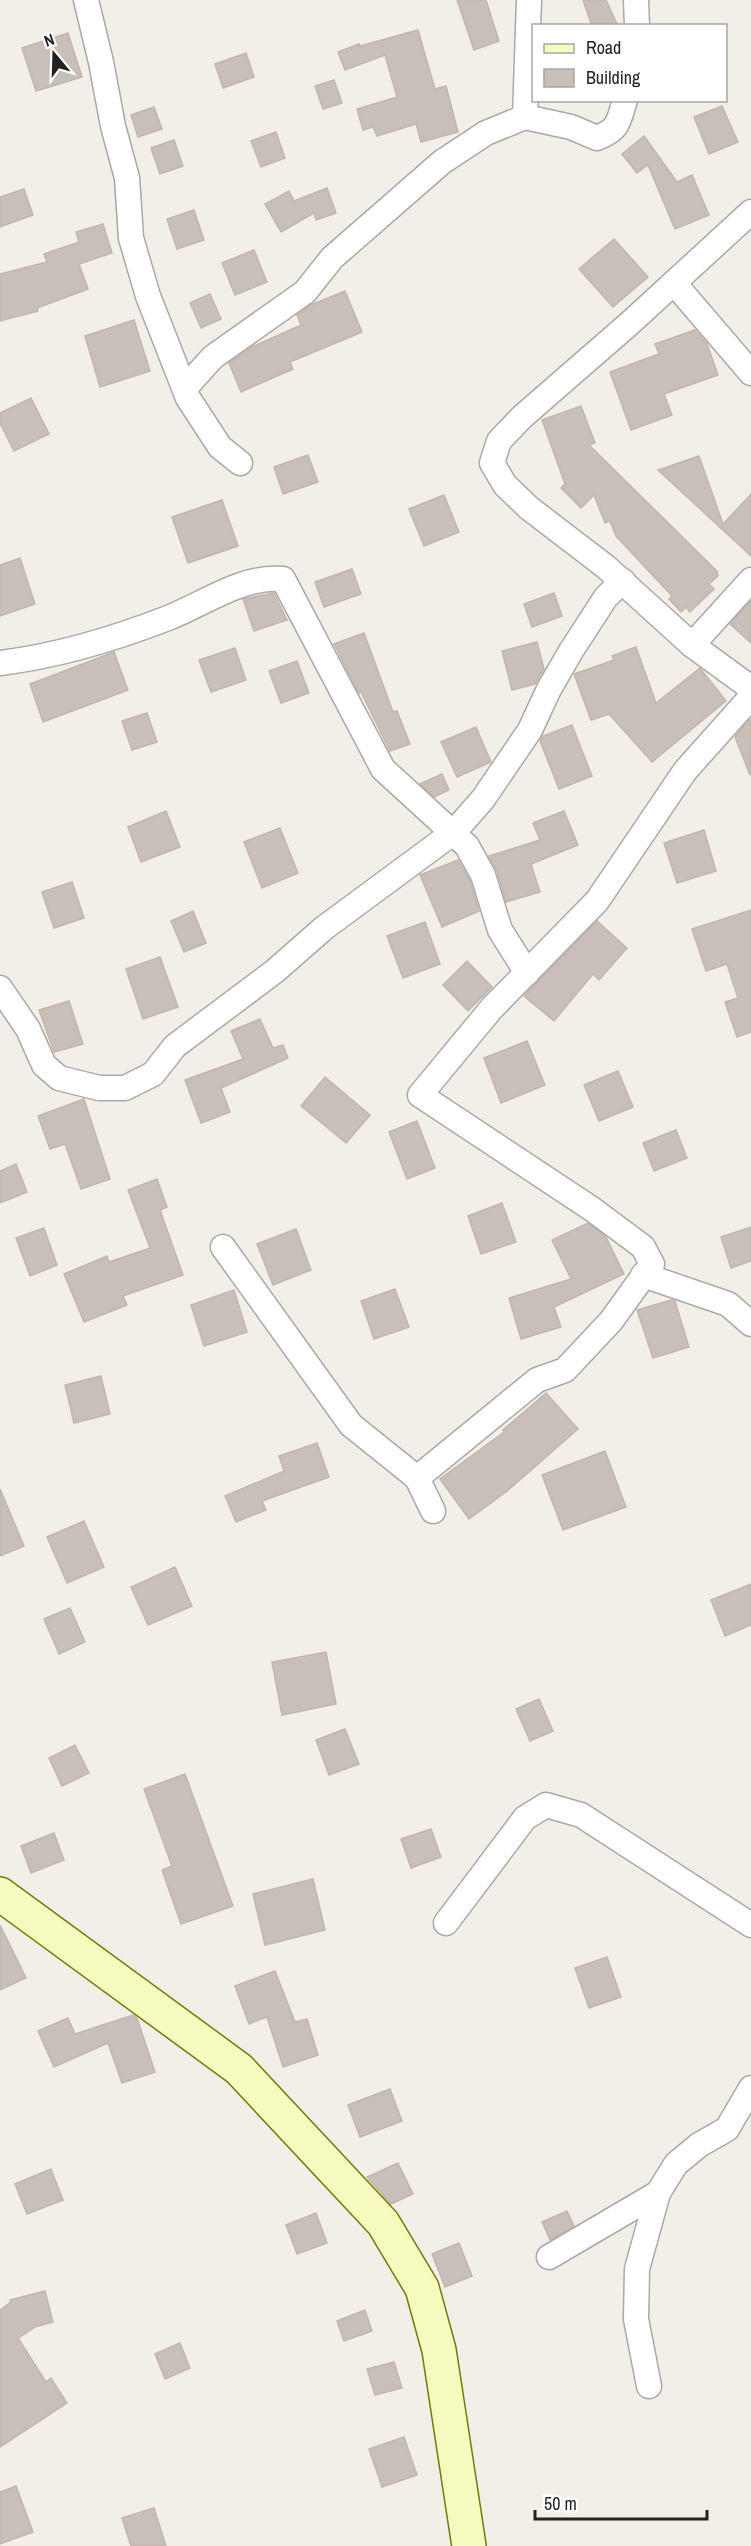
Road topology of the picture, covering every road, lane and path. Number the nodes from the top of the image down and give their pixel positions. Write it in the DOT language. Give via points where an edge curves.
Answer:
graph roads {
  1 [pos="86,0"];
  2 [pos="529,0"];
  3 [pos="636,0"];
  4 [pos="637,24"];
  5 [pos="624,102"];
  6 [pos="525,117"];
  7 [pos="751,212"];
  8 [pos="674,283"];
  9 [pos="751,373"];
  10 [pos="184,388"];
  11 [pos="240,463"];
  12 [pos="751,580"];
  13 [pos="622,581"];
  14 [pos="692,645"];
  15 [pos="0,663"];
  16 [pos="751,688"];
  17 [pos="751,697"];
  18 [pos="454,832"];
  19 [pos="527,973"];
  20 [pos="0,988"];
  21 [pos="223,1247"];
  22 [pos="643,1275"];
  23 [pos="751,1324"];
  24 [pos="417,1478"];
  25 [pos="433,1511"];
  26 [pos="0,1894"];
  27 [pos="446,1923"];
  28 [pos="751,1925"];
  29 [pos="751,2088"];
  30 [pos="658,2193"];
  31 [pos="549,2257"];
  32 [pos="649,2386"];
  33 [pos="468,2546"];
  1 -- 10 [label="street" via="127,178 131,238 148,296"];
  2 -- 6 [label="street"];
  3 -- 4 [label="street"];
  5 -- 6 [label="street" via="613,131 597,138 571,127"];
  6 -- 10 [label="street" via="486,132 442,162 332,258 305,292 213,357"];
  7 -- 8 [label="street"];
  8 -- 9 [label="street"];
  8 -- 13 [label="street" via="522,417 499,441 492,463 505,485 529,508"];
  10 -- 11 [label="street" via="220,447"];
  12 -- 14 [label="street"];
  13 -- 14 [label="street"];
  13 -- 18 [label="street" via="606,597 571,651 525,738 483,799"];
  14 -- 16 [label="street"];
  15 -- 18 [label="street" via="32,659 112,638 170,618 230,590 268,578 283,579 382,769"];
  17 -- 19 [label="street" via="685,771 597,901"];
  18 -- 19 [label="street" via="483,876 500,930"];
  18 -- 20 [label="street" via="175,1046 153,1074 125,1088 99,1088 59,1078 44,1065 28,1029"];
  19 -- 22 [label="street" via="492,1008 420,1095 537,1170 643,1247 652,1263"];
  21 -- 24 [label="street" via="351,1425"];
  22 -- 23 [label="street" via="728,1304"];
  22 -- 24 [label="street" via="611,1321 565,1370 537,1380"];
  24 -- 25 [label="street"];
  26 -- 33 [label="main road" via="239,2069 383,2223 422,2288 439,2350"];
  27 -- 28 [label="street" via="525,1818 546,1805 581,1815"];
  29 -- 30 [label="street" via="727,2129 676,2164"];
  30 -- 31 [label="street"];
  30 -- 32 [label="street" via="637,2269 636,2319"];
}
